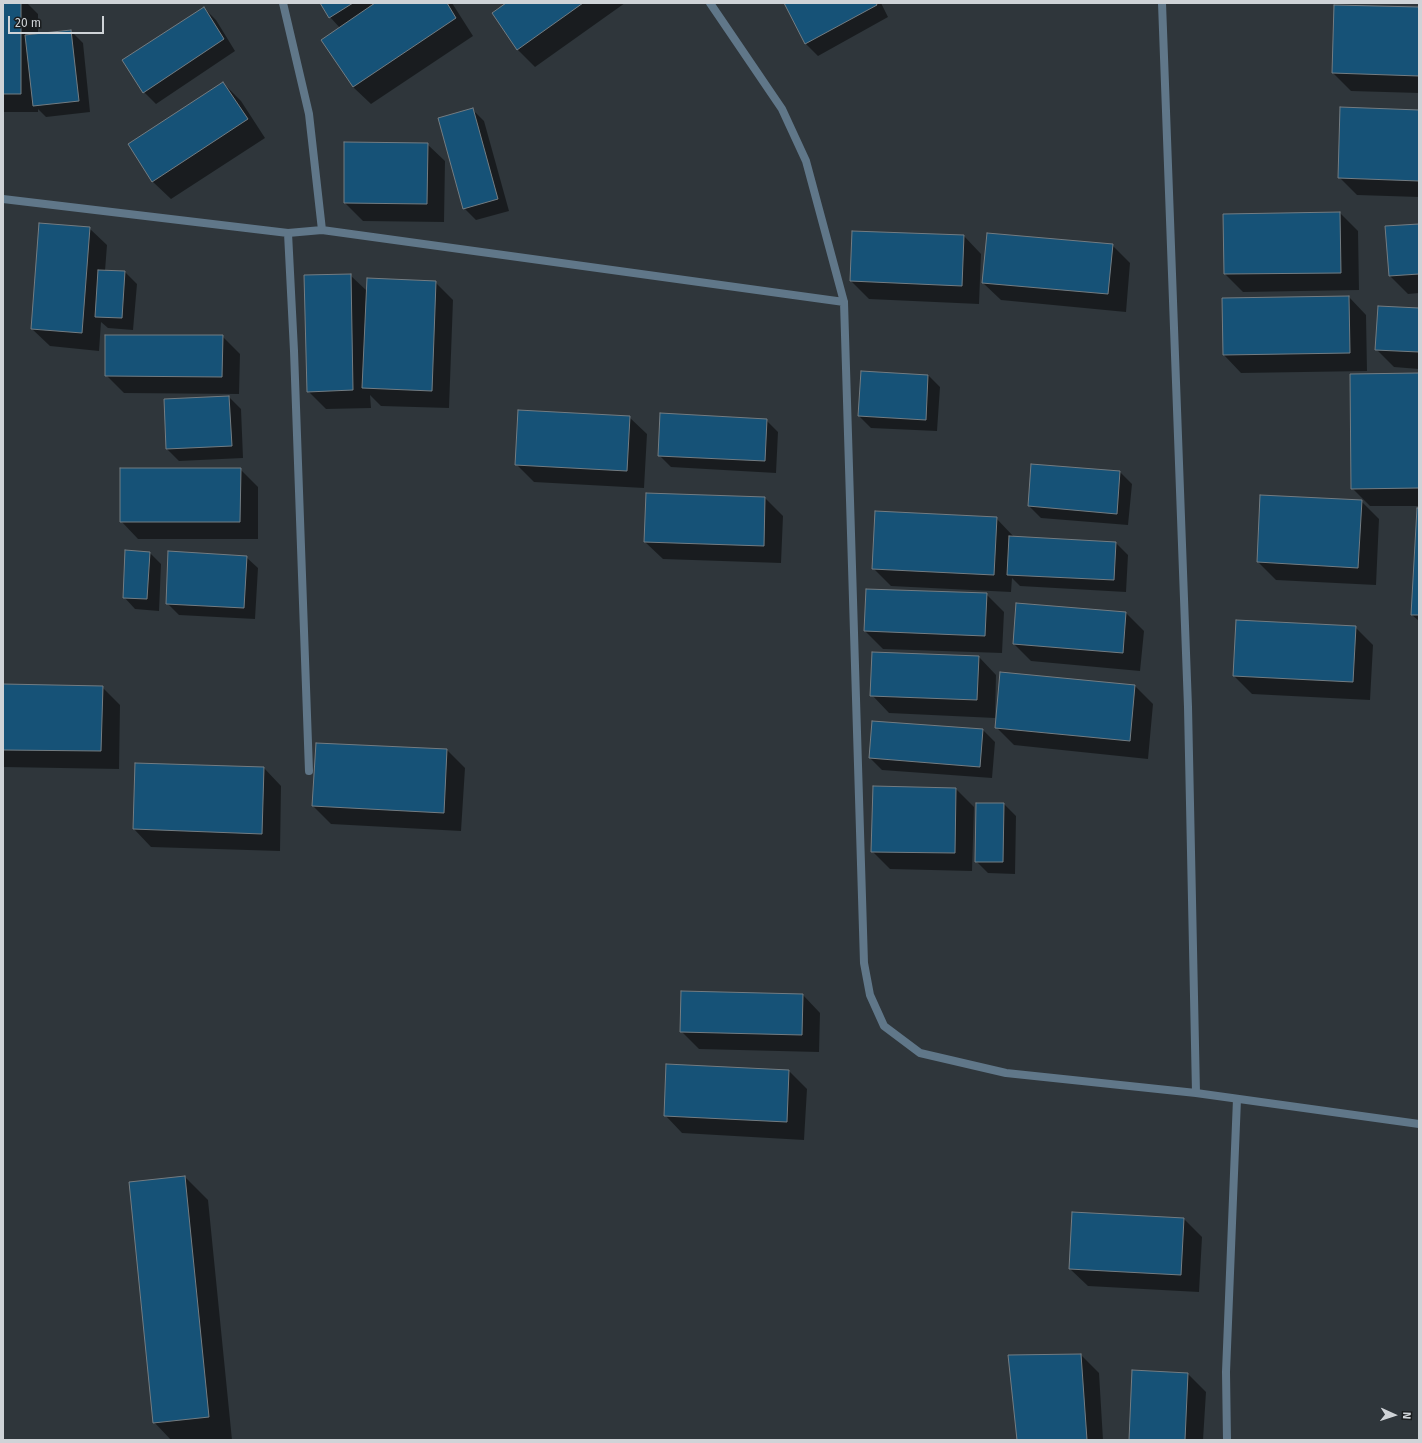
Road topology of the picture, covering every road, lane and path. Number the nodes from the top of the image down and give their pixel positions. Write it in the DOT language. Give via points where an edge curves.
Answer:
graph roads {
  1 [pos="283,3"];
  2 [pos="710,3"];
  3 [pos="1162,3"];
  4 [pos="3,199"];
  5 [pos="322,230"];
  6 [pos="288,233"];
  7 [pos="844,302"];
  8 [pos="309,771"];
  9 [pos="1196,1093"];
  10 [pos="1237,1099"];
  11 [pos="1419,1124"];
  12 [pos="1227,1440"];
  1 -- 5 [label="street" via="309,114"];
  2 -- 7 [label="street" via="782,109 806,161"];
  3 -- 9 [label="street" via="1188,707"];
  4 -- 6 [label="street"];
  5 -- 6 [label="street"];
  5 -- 7 [label="street"];
  6 -- 8 [label="street"];
  7 -- 9 [label="street" via="864,963 873,1001 884,1026 920,1053 1006,1073"];
  9 -- 10 [label="street"];
  10 -- 11 [label="street"];
  10 -- 12 [label="street" via="1226,1372"];
}
